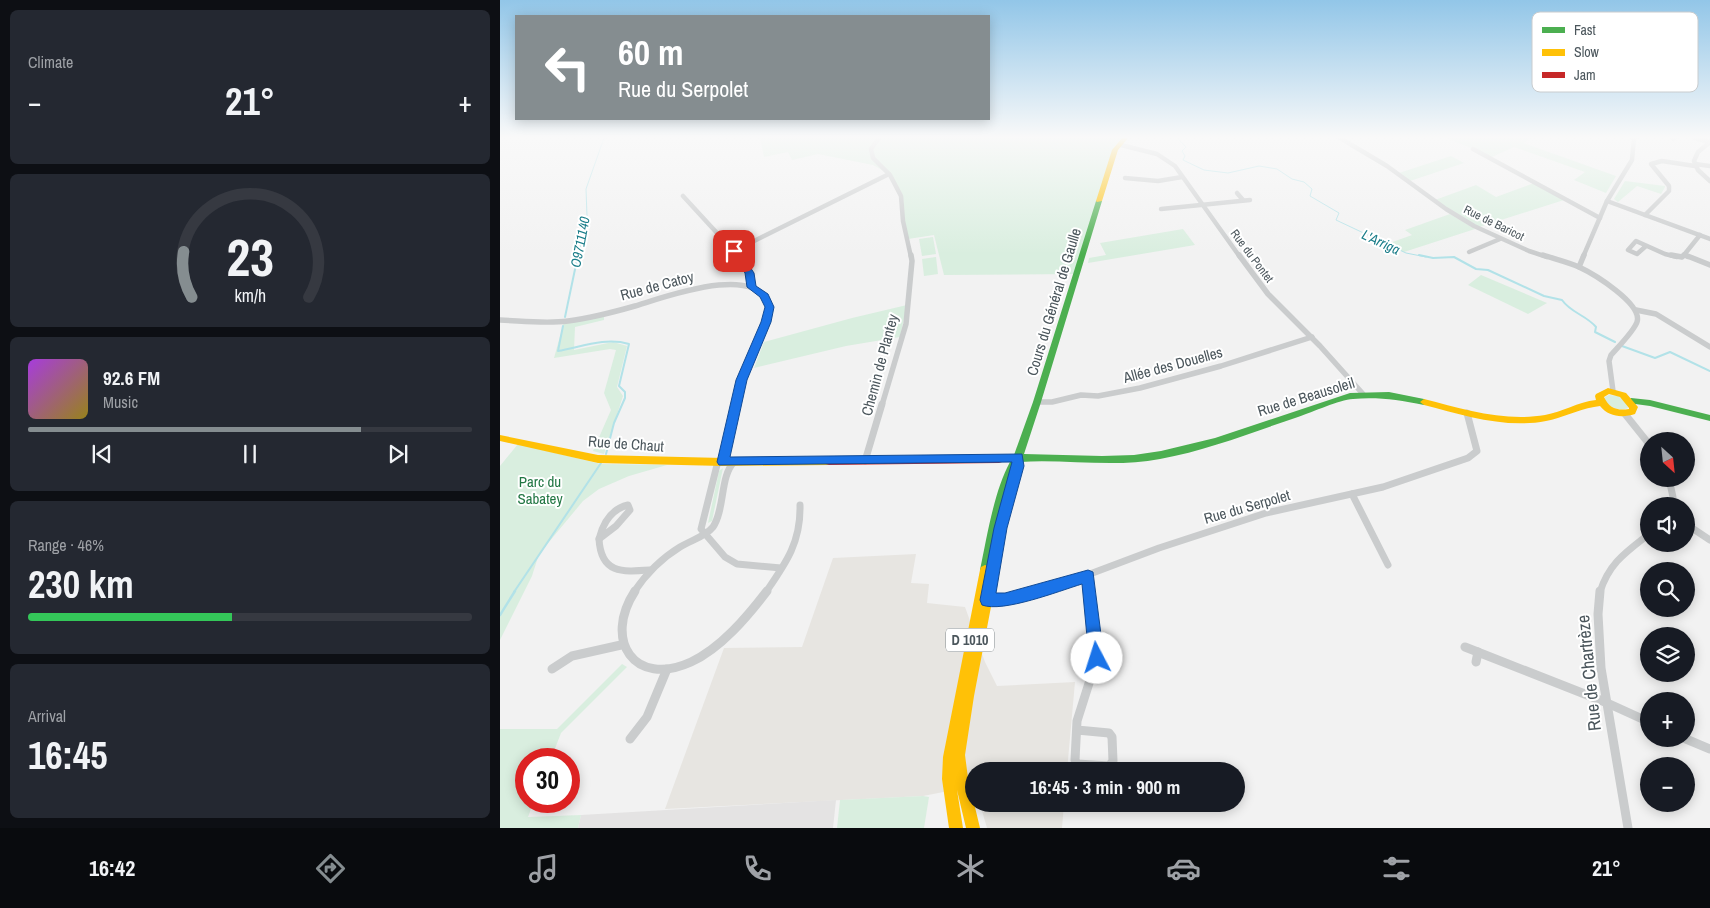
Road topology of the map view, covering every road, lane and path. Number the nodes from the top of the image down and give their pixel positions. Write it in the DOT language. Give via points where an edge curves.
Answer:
graph roads {
  1 [pos="884,177"];
  2 [pos="891,177"];
  3 [pos="1108,177"];
  4 [pos="1182,177"];
  5 [pos="1402,177"];
  6 [pos="1524,177"];
  7 [pos="1622,177"];
  8 [pos="1662,177"];
  9 [pos="1125,178"];
  10 [pos="1236,193"];
  11 [pos="683,196"];
  12 [pos="1243,200"];
  13 [pos="1250,200"];
  14 [pos="1607,201"];
  15 [pos="1202,204"];
  16 [pos="1161,209"];
  17 [pos="1645,215"];
  18 [pos="1600,218"];
  19 [pos="1700,235"];
  20 [pos="1500,239"];
  21 [pos="1710,239"];
  22 [pos="1646,246"];
  23 [pos="734,251"];
  24 [pos="1469,252"];
  25 [pos="1684,255"];
  26 [pos="1710,265"];
  27 [pos="1579,267"];
  28 [pos="751,287"];
  29 [pos="1636,310"];
  30 [pos="500,320"];
  31 [pos="1312,337"];
  32 [pos="1710,347"];
  33 [pos="1612,391"];
  34 [pos="1364,394"];
  35 [pos="1631,401"];
  36 [pos="1037,402"];
  37 [pos="1601,402"];
  38 [pos="1467,413"];
  39 [pos="1625,414"];
  40 [pos="1710,418"];
  41 [pos="1640,433"];
  42 [pos="500,438"];
  43 [pos="1018,457"];
  44 [pos="865,461"];
  45 [pos="720,462"];
  46 [pos="734,462"];
  47 [pos="1352,494"];
  48 [pos="800,505"];
  49 [pos="1695,530"];
  50 [pos="705,533"];
  51 [pos="599,539"];
  52 [pos="1710,540"];
  53 [pos="1640,541"];
  54 [pos="1394,558"];
  55 [pos="781,568"];
  56 [pos="651,570"];
  57 [pos="1088,576"];
  58 [pos="983,600"];
  59 [pos="980,613"];
  60 [pos="621,645"];
  61 [pos="1465,647"];
  62 [pos="1478,652"];
  63 [pos="1476,662"];
  64 [pos="552,669"];
  65 [pos="667,669"];
  66 [pos="1605,702"];
  67 [pos="1640,718"];
  68 [pos="1077,730"];
  69 [pos="630,739"];
  70 [pos="1695,743"];
  71 [pos="1710,749"];
  72 [pos="956,828"];
  73 [pos="973,828"];
  74 [pos="1628,828"];
  1 -- 23 [label="street"];
  2 -- 44 [label="street, Chemin de Plantey" via="902,196 903,221 912,261 906,324"];
  3 -- 36 [label="street, Cours du Général de Gaulle / D 1010"];
  4 -- 9 [label="street" via="1158,181"];
  4 -- 15 [label="street, Rue du Pontet"];
  5 -- 20 [label="street, Rue de Baricot" via="1461,219"];
  6 -- 18 [label="street"];
  7 -- 14 [label="street"];
  8 -- 17 [label="street" via="1669,191"];
  10 -- 12 [label="street"];
  11 -- 23 [label="street"];
  12 -- 13 [label="street"];
  12 -- 15 [label="street"];
  14 -- 17 [label="street"];
  14 -- 18 [label="street"];
  15 -- 16 [label="street"];
  15 -- 31 [label="street, Rue du Pontet" via="1268,294"];
  17 -- 19 [label="street"];
  18 -- 27 [label="street"];
  19 -- 21 [label="street"];
  19 -- 25 [label="street"];
  20 -- 24 [label="street"];
  20 -- 27 [label="street, Rue de Baricot"];
  22 -- 25 [label="street" via="1676,257"];
  23 -- 28 [label="street" via="750,273"];
  25 -- 26 [label="street"];
  27 -- 29 [label="street" via="1618,291"];
  28 -- 30 [label="street, Rue de Catoy" via="735,284 704,287 567,321"];
  28 -- 45 [label="street" via="768,300 769,315 741,380"];
  29 -- 32 [label="street" via="1656,314"];
  29 -- 33 [label="street" via="1637,323 1617,345 1609,361"];
  31 -- 34 [label="street, Rue du Pontet"];
  31 -- 36 [label="street, Allée des Douelles" via="1140,388"];
  33 -- 35 [label="street"];
  33 -- 37 [label="street" via="1601,393"];
  34 -- 38 [label="street, Rue de Beausoleil" via="1403,397"];
  34 -- 43 [label="street, Rue de Beausoleil" via="1146,458 1110,461"];
  35 -- 39 [label="street" via="1634,409"];
  35 -- 40 [label="street" via="1650,402"];
  36 -- 43 [label="street, Cours du Général de Gaulle / D 1010"];
  37 -- 38 [label="street, Rue de Beausoleil" via="1528,420 1503,420"];
  37 -- 39 [label="street" via="1609,409"];
  38 -- 47 [label="street, Rue du Serpolet" via="1477,451 1474,456 1383,487"];
  39 -- 41 [label="street"];
  42 -- 45 [label="street, Rue de Chaut" via="598,459"];
  43 -- 44 [label="street, Rue de Beausoleil"];
  43 -- 58 [label="street, Cours du Général de Gaulle / D 1010"];
  43 -- 58 [label="street, Cours du Général de Gaulle / D 1010" via="1009,473 994,526"];
  44 -- 46 [label="street, Rue de Chaut"];
  45 -- 46 [label="street, Rue de Chaut"];
  45 -- 50 [label="street" via="701,524"];
  46 -- 50 [label="street" via="729,467 715,523"];
  47 -- 54 [label="street" via="1386,562"];
  47 -- 57 [label="street, Rue du Serpolet" via="1266,513 1159,548"];
  48 -- 55 [label="street" via="803,515"];
  49 -- 52 [label="street"];
  50 -- 55 [label="street" via="725,557 737,564"];
  50 -- 56 [label="street" via="680,547"];
  51 -- 51 [label="street" via="623,520 630,510 628,505 619,507 604,522"];
  51 -- 56 [label="street" via="600,554 615,570"];
  53 -- 66 [label="street, Rue de Chartrèze" via="1618,559 1604,577 1598,597"];
  55 -- 65 [label="street" via="753,609 717,646 692,661"];
  56 -- 60 [label="street" via="629,601 622,618"];
  57 -- 58 [label="street, Rue du Serpolet" via="1005,600"];
  57 -- 68 [label="street" via="1097,658 1083,698"];
  58 -- 59 [label="street, Cours du Général de Gaulle / D 1010"];
  59 -- 72 [label="street, Cours du Général de Gaulle / D 1010" via="949,757"];
  59 -- 73 [label="street, Cours du Général de Gaulle / D 1010" via="959,755"];
  60 -- 64 [label="street" via="572,656"];
  60 -- 65 [label="street" via="628,657 642,665"];
  61 -- 62 [label="street"];
  62 -- 63 [label="street"];
  62 -- 66 [label="street"];
  65 -- 69 [label="street" via="638,734"];
  66 -- 67 [label="street"];
  66 -- 74 [label="street, Rue de Chartrèze"];
  68 -- 68 [label="street" via="1077,764 1109,766 1113,761 1109,733"];
  70 -- 71 [label="street"];
}
